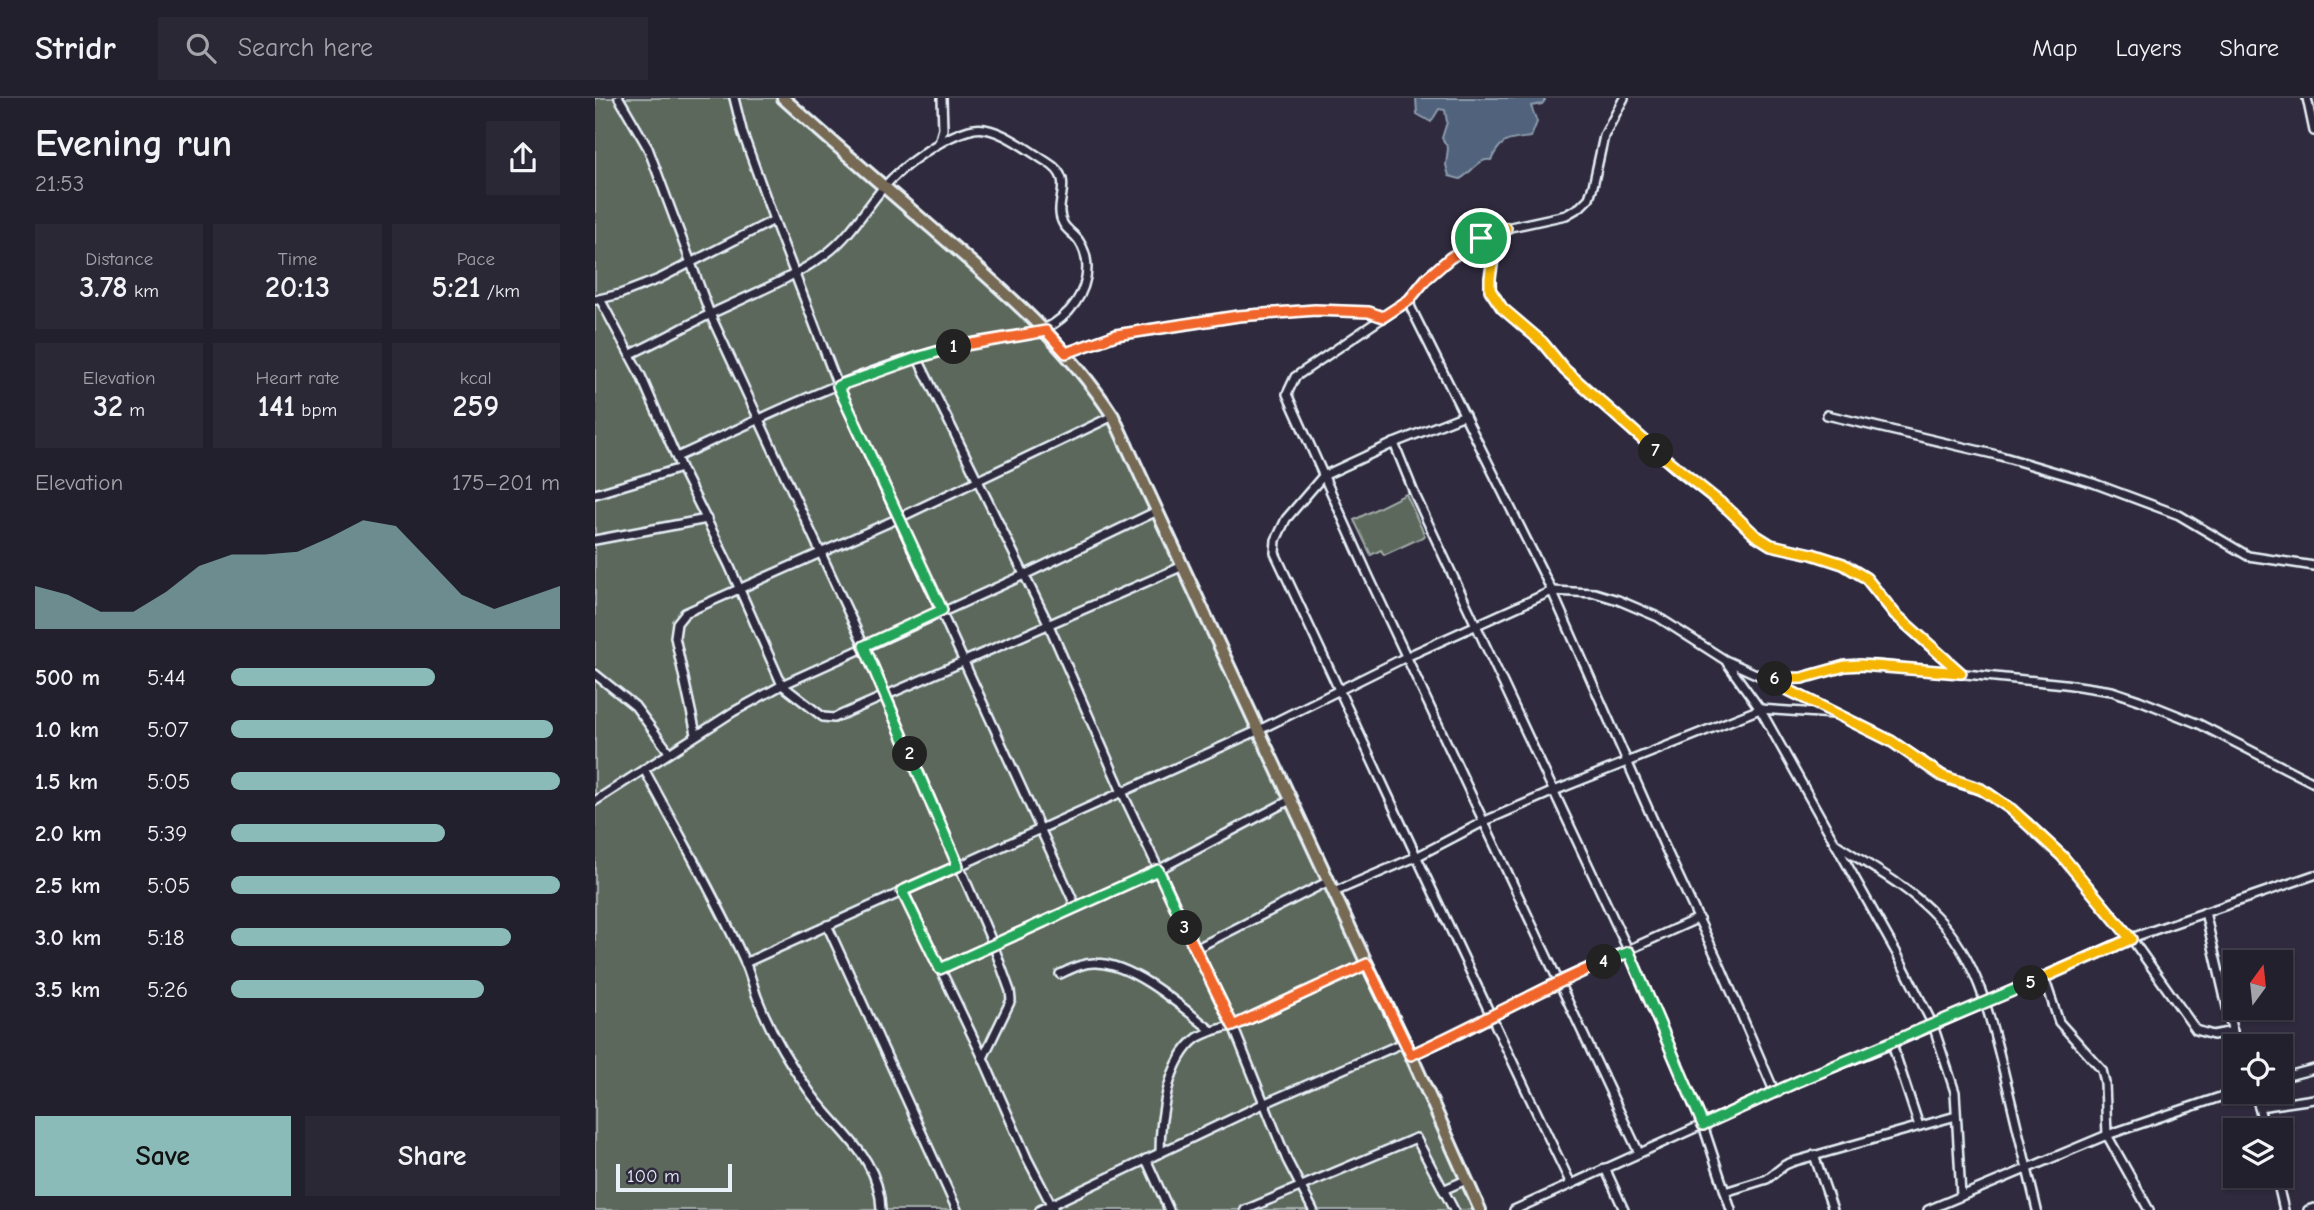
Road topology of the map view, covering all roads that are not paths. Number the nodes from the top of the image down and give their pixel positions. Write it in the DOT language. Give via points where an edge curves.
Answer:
graph roads {
  1 [pos="619,98"];
  2 [pos="734,98"];
  3 [pos="783,98"];
  4 [pos="942,98"];
  5 [pos="1621,98"];
  6 [pos="2307,98"];
  7 [pos="2314,131"];
  8 [pos="939,143"];
  9 [pos="884,187"];
  10 [pos="774,220"];
  11 [pos="1506,228"];
  12 [pos="690,262"];
  13 [pos="795,274"];
  14 [pos="597,299"];
  15 [pos="1409,300"];
  16 [pos="711,314"];
  17 [pos="1383,317"];
  18 [pos="1046,331"];
  19 [pos="1066,353"];
  20 [pos="631,354"];
  21 [pos="917,358"];
  22 [pos="838,386"];
  23 [pos="1465,415"];
  24 [pos="1827,415"];
  25 [pos="1113,416"];
  26 [pos="758,420"];
  27 [pos="1394,443"];
  28 [pos="677,457"];
  29 [pos="681,468"];
  30 [pos="1323,475"];
  31 [pos="979,481"];
  32 [pos="595,494"];
  33 [pos="1157,511"];
  34 [pos="899,518"];
  35 [pos="707,519"];
  36 [pos="595,540"];
  37 [pos="820,554"];
  38 [pos="1183,566"];
  39 [pos="2314,566"];
  40 [pos="1024,575"];
  41 [pos="739,589"];
  42 [pos="1552,591"];
  43 [pos="942,610"];
  44 [pos="1048,624"];
  45 [pos="1476,624"];
  46 [pos="864,646"];
  47 [pos="1408,656"];
  48 [pos="964,660"];
  49 [pos="1725,660"];
  50 [pos="1961,673"];
  51 [pos="595,674"];
  52 [pos="1766,679"];
  53 [pos="782,685"];
  54 [pos="1340,690"];
  55 [pos="884,696"];
  56 [pos="1760,709"];
  57 [pos="1837,714"];
  58 [pos="1259,730"];
  59 [pos="696,734"];
  60 [pos="669,752"];
  61 [pos="1627,761"];
  62 [pos="643,769"];
  63 [pos="2314,783"];
  64 [pos="1554,790"];
  65 [pos="1122,792"];
  66 [pos="1292,799"];
  67 [pos="595,801"];
  68 [pos="1485,821"];
  69 [pos="1041,828"];
  70 [pos="1833,841"];
  71 [pos="1418,856"];
  72 [pos="958,866"];
  73 [pos="1158,870"];
  74 [pos="2314,875"];
  75 [pos="1331,887"];
  76 [pos="902,891"];
  77 [pos="1076,907"];
  78 [pos="2205,912"];
  79 [pos="1699,918"];
  80 [pos="827,925"];
  81 [pos="2131,939"];
  82 [pos="993,944"];
  83 [pos="1195,949"];
  84 [pos="1629,952"];
  85 [pos="745,963"];
  86 [pos="1367,964"];
  87 [pos="940,969"];
  88 [pos="1060,974"];
  89 [pos="2044,977"];
  90 [pos="1559,981"];
  91 [pos="1986,1003"];
  92 [pos="1490,1017"];
  93 [pos="1933,1025"];
  94 [pos="1233,1026"];
  95 [pos="1212,1031"];
  96 [pos="2233,1031"];
  97 [pos="2234,1034"];
  98 [pos="1405,1042"];
  99 [pos="1892,1044"];
  100 [pos="1411,1055"];
  101 [pos="983,1058"];
  102 [pos="2314,1069"];
  103 [pos="2293,1075"];
  104 [pos="1775,1093"];
  105 [pos="2223,1095"];
  106 [pos="2314,1099"];
  107 [pos="1263,1104"];
  108 [pos="2258,1104"];
  109 [pos="2259,1107"];
  110 [pos="1956,1116"];
  111 [pos="2262,1118"];
  112 [pos="1703,1125"];
  113 [pos="1919,1126"];
  114 [pos="2107,1135"];
  115 [pos="1160,1153"];
  116 [pos="1639,1153"];
  117 [pos="1814,1155"];
  118 [pos="1146,1159"];
  119 [pos="2027,1167"];
  120 [pos="1605,1168"];
  121 [pos="1466,1180"];
  122 [pos="1571,1184"];
  123 [pos="1301,1187"];
  124 [pos="2279,1188"];
  125 [pos="1443,1190"];
  126 [pos="1725,1192"];
  127 [pos="1961,1196"];
  128 [pos="1052,1207"];
  129 [pos="2314,1208"];
  130 [pos="881,1210"];
  131 [pos="957,1210"];
  132 [pos="1041,1210"];
  133 [pos="1169,1210"];
  134 [pos="1245,1210"];
  135 [pos="1313,1210"];
  136 [pos="1454,1210"];
  137 [pos="1480,1210"];
  138 [pos="1514,1210"];
  139 [pos="1624,1210"];
  140 [pos="1731,1210"];
  141 [pos="1833,1210"];
  142 [pos="1929,1210"];
  143 [pos="2037,1210"];
  144 [pos="2149,1210"];
  145 [pos="2284,1210"];
  146 [pos="2308,1210"];
  1 -- 12 [label="street" via="652,158"];
  2 -- 10 [label="street"];
  3 -- 9 [label="main road"];
  4 -- 8 [label="street"];
  5 -- 11 [label="street" via="1604,136 1588,198 1566,215"];
  6 -- 7 [label="street"];
  8 -- 9 [label="street"];
  8 -- 18 [label="street" via="986,128 1054,166 1061,175 1063,224 1079,242 1088,277 1069,311"];
  9 -- 13 [label="street" via="838,244"];
  9 -- 18 [label="main road"];
  10 -- 12 [label="street"];
  10 -- 13 [label="street"];
  11 -- 15 [label="street" via="1450,258"];
  11 -- 50 [label="street" via="1494,252 1490,290 1502,308 1542,342 1565,370 1755,535 1771,545 1843,564 1866,578 1895,614"];
  12 -- 14 [label="street" via="629,291"];
  12 -- 16 [label="street"];
  13 -- 16 [label="street"];
  13 -- 22 [label="street"];
  14 -- 20 [label="street"];
  15 -- 17 [label="street"];
  15 -- 23 [label="street"];
  16 -- 20 [label="street"];
  16 -- 26 [label="street"];
  17 -- 19 [label="street" via="1369,312 1315,310 1238,316 1116,335"];
  17 -- 30 [label="street" via="1295,377 1289,387 1287,394"];
  18 -- 19 [label="main road"];
  18 -- 21 [label="street" via="981,341"];
  19 -- 25 [label="main road"];
  20 -- 28 [label="street"];
  21 -- 22 [label="street"];
  21 -- 31 [label="street"];
  22 -- 26 [label="street"];
  22 -- 34 [label="street"];
  23 -- 27 [label="street"];
  23 -- 42 [label="street"];
  24 -- 39 [label="street" via="1997,454 2094,483 2179,515 2248,556"];
  25 -- 31 [label="street"];
  25 -- 33 [label="main road"];
  26 -- 28 [label="street"];
  26 -- 37 [label="street"];
  27 -- 30 [label="street"];
  27 -- 45 [label="street"];
  28 -- 29 [label="street"];
  29 -- 32 [label="street"];
  29 -- 35 [label="street"];
  30 -- 47 [label="street"];
  30 -- 54 [label="street" via="1286,519 1275,553"];
  31 -- 34 [label="street"];
  31 -- 40 [label="street"];
  33 -- 38 [label="main road"];
  33 -- 40 [label="street"];
  34 -- 37 [label="street"];
  34 -- 43 [label="street"];
  35 -- 36 [label="street"];
  35 -- 41 [label="street"];
  37 -- 41 [label="street"];
  37 -- 46 [label="street"];
  38 -- 44 [label="street"];
  38 -- 58 [label="main road"];
  40 -- 43 [label="street"];
  40 -- 44 [label="street"];
  41 -- 53 [label="street"];
  41 -- 59 [label="street" via="685,613 677,623 675,637"];
  42 -- 45 [label="street"];
  42 -- 49 [label="street" via="1595,593 1618,600 1658,617"];
  42 -- 61 [label="street"];
  43 -- 46 [label="street"];
  43 -- 48 [label="street"];
  44 -- 48 [label="street"];
  44 -- 65 [label="street"];
  45 -- 47 [label="street"];
  45 -- 64 [label="street"];
  46 -- 53 [label="street"];
  46 -- 55 [label="street"];
  47 -- 54 [label="street"];
  47 -- 68 [label="street"];
  48 -- 55 [label="street"];
  48 -- 69 [label="street"];
  49 -- 52 [label="street"];
  49 -- 56 [label="street"];
  50 -- 52 [label="street" via="1860,665 1802,678"];
  50 -- 63 [label="street" via="2112,691 2199,724"];
  51 -- 60 [label="street" via="635,706"];
  52 -- 57 [label="street"];
  53 -- 55 [label="street" via="828,718"];
  53 -- 59 [label="street"];
  54 -- 58 [label="street"];
  54 -- 71 [label="street"];
  55 -- 72 [label="street"];
  56 -- 57 [label="street"];
  56 -- 61 [label="street"];
  56 -- 70 [label="street"];
  57 -- 81 [label="street" via="1891,741 1942,776 1981,789 2011,809 2062,856"];
  58 -- 65 [label="street"];
  58 -- 66 [label="main road"];
  59 -- 60 [label="street"];
  60 -- 62 [label="street"];
  61 -- 64 [label="street"];
  61 -- 79 [label="street"];
  62 -- 67 [label="street"];
  62 -- 85 [label="street"];
  64 -- 68 [label="street"];
  64 -- 84 [label="street"];
  65 -- 69 [label="street"];
  65 -- 73 [label="street"];
  66 -- 73 [label="street"];
  66 -- 75 [label="main road"];
  68 -- 71 [label="street"];
  68 -- 90 [label="street"];
  69 -- 72 [label="street"];
  69 -- 77 [label="street"];
  70 -- 91 [label="street" via="1934,914 1962,949"];
  70 -- 93 [label="street"];
  71 -- 75 [label="street"];
  71 -- 92 [label="street"];
  72 -- 76 [label="street"];
  72 -- 82 [label="street"];
  73 -- 77 [label="street"];
  73 -- 83 [label="street"];
  74 -- 78 [label="street"];
  75 -- 83 [label="street"];
  75 -- 86 [label="main road"];
  76 -- 80 [label="street"];
  76 -- 87 [label="street"];
  77 -- 82 [label="street"];
  78 -- 81 [label="street"];
  78 -- 96 [label="street"];
  79 -- 84 [label="street"];
  79 -- 104 [label="street"];
  80 -- 85 [label="street"];
  80 -- 131 [label="street"];
  81 -- 89 [label="street"];
  81 -- 96 [label="street" via="2196,1030 2213,1035"];
  82 -- 87 [label="street"];
  82 -- 101 [label="street" via="1011,1000"];
  83 -- 94 [label="street"];
  84 -- 90 [label="street"];
  84 -- 112 [label="street"];
  85 -- 130 [label="street" via="773,1033 812,1095 864,1156 879,1187"];
  86 -- 94 [label="street"];
  86 -- 98 [label="main road"];
  87 -- 101 [label="street"];
  88 -- 95 [label="street" via="1093,962 1107,964 1164,994"];
  89 -- 91 [label="street"];
  89 -- 114 [label="street" via="2059,1022 2102,1070"];
  90 -- 92 [label="street"];
  90 -- 116 [label="street"];
  91 -- 93 [label="street"];
  91 -- 119 [label="street"];
  92 -- 100 [label="street"];
  92 -- 122 [label="street"];
  93 -- 99 [label="street"];
  93 -- 110 [label="street" via="1955,1092"];
  94 -- 95 [label="street"];
  94 -- 107 [label="street"];
  95 -- 115 [label="street" via="1187,1048 1175,1070 1161,1115"];
  96 -- 97 [label="street"];
  98 -- 100 [label="main road"];
  98 -- 107 [label="street"];
  99 -- 104 [label="street"];
  99 -- 113 [label="street"];
  100 -- 121 [label="main road"];
  101 -- 128 [label="street"];
  102 -- 103 [label="street"];
  104 -- 112 [label="street"];
  105 -- 114 [label="street"];
  106 -- 109 [label="street"];
  107 -- 115 [label="street"];
  107 -- 123 [label="street"];
  108 -- 109 [label="street"];
  109 -- 111 [label="street"];
  110 -- 113 [label="street"];
  110 -- 127 [label="street"];
  112 -- 116 [label="street"];
  112 -- 126 [label="street"];
  113 -- 117 [label="street"];
  114 -- 119 [label="street"];
  114 -- 144 [label="street"];
  115 -- 118 [label="street"];
  116 -- 120 [label="street"];
  117 -- 126 [label="street" via="1785,1165 1766,1179"];
  117 -- 141 [label="street"];
  118 -- 128 [label="street"];
  118 -- 133 [label="street"];
  119 -- 127 [label="street"];
  119 -- 143 [label="street"];
  120 -- 122 [label="street"];
  120 -- 139 [label="street"];
  121 -- 125 [label="street"];
  121 -- 137 [label="main road"];
  122 -- 138 [label="street"];
  123 -- 125 [label="street" via="1416,1138"];
  123 -- 134 [label="street"];
  123 -- 135 [label="street"];
  124 -- 145 [label="street"];
  125 -- 136 [label="street"];
  126 -- 140 [label="street"];
  127 -- 142 [label="street"];
  128 -- 132 [label="street"];
  129 -- 146 [label="street"];
}
